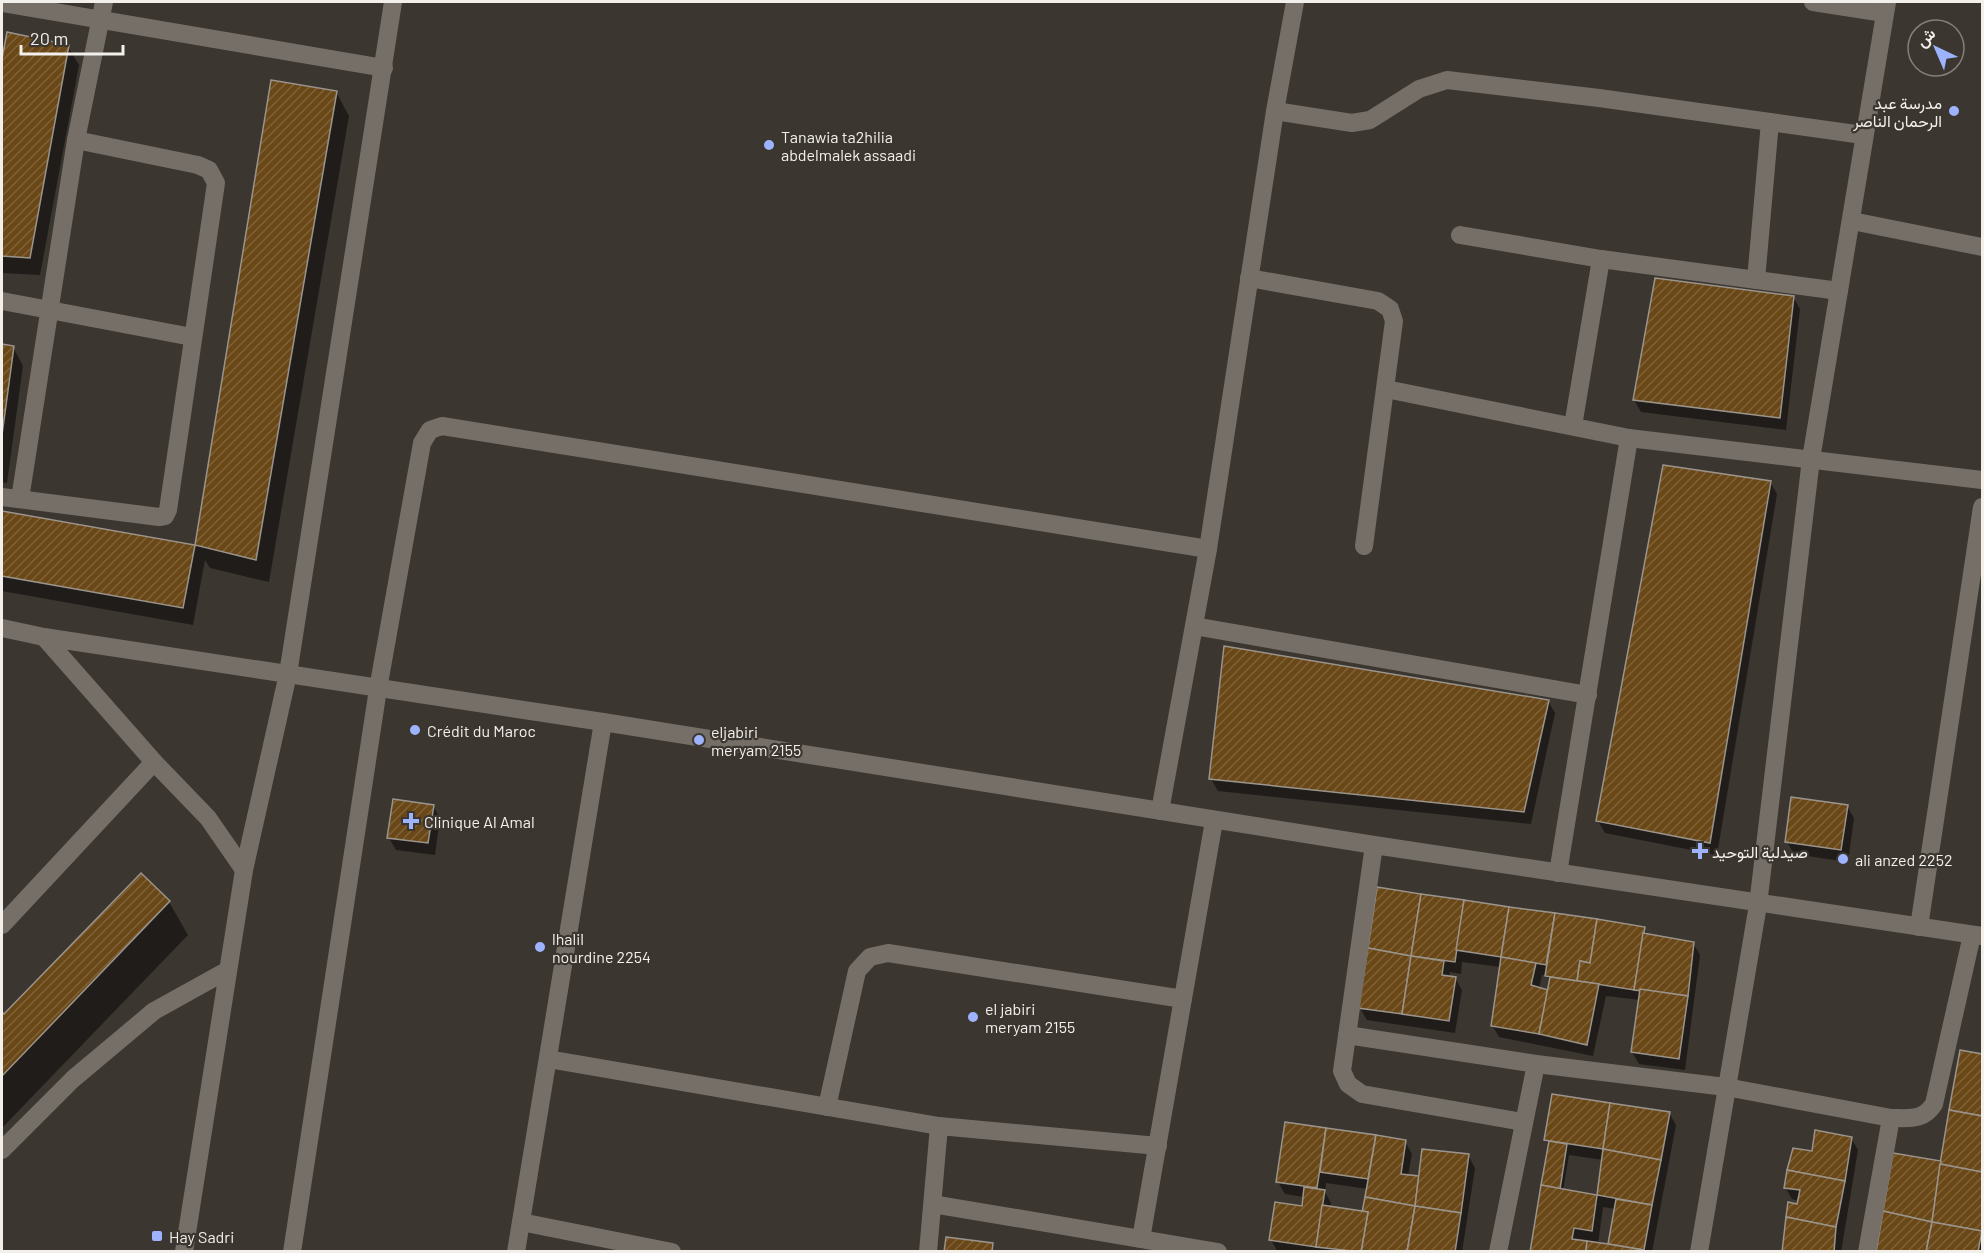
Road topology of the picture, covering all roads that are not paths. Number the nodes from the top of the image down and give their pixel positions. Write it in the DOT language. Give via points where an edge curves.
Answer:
graph roads {
  1 [pos="104,2"];
  2 [pos="393,2"];
  3 [pos="1294,2"];
  4 [pos="1813,2"];
  5 [pos="2,3"];
  6 [pos="1886,7"];
  7 [pos="100,21"];
  8 [pos="384,68"];
  9 [pos="1275,111"];
  10 [pos="1770,122"];
  11 [pos="1863,135"];
  12 [pos="76,140"];
  13 [pos="1852,221"];
  14 [pos="1460,235"];
  15 [pos="1983,247"];
  16 [pos="1600,259"];
  17 [pos="1249,278"];
  18 [pos="1756,280"];
  19 [pos="1839,291"];
  20 [pos="2,301"];
  21 [pos="51,311"];
  22 [pos="192,337"];
  23 [pos="1386,389"];
  24 [pos="1573,426"];
  25 [pos="1629,438"];
  26 [pos="1811,459"];
  27 [pos="1983,480"];
  28 [pos="2,497"];
  29 [pos="20,499"];
  30 [pos="1983,507"];
  31 [pos="1364,546"];
  32 [pos="1208,549"];
  33 [pos="1194,626"];
  34 [pos="2,628"];
  35 [pos="44,637"];
  36 [pos="288,674"];
  37 [pos="378,689"];
  38 [pos="1588,695"];
  39 [pos="603,722"];
  40 [pos="154,762"];
  41 [pos="1160,811"];
  42 [pos="1214,821"];
  43 [pos="1374,845"];
  44 [pos="244,870"];
  45 [pos="1558,873"];
  46 [pos="1758,905"];
  47 [pos="2,926"];
  48 [pos="1919,927"];
  49 [pos="1977,936"];
  50 [pos="228,970"];
  51 [pos="1183,999"];
  52 [pos="1347,1035"];
  53 [pos="548,1059"];
  54 [pos="1536,1064"];
  55 [pos="1725,1087"];
  56 [pos="827,1107"];
  57 [pos="1891,1118"];
  58 [pos="1523,1122"];
  59 [pos="939,1126"];
  60 [pos="1158,1146"];
  61 [pos="2,1150"];
  62 [pos="933,1204"];
  63 [pos="521,1222"];
  64 [pos="1141,1239"];
  65 [pos="184,1251"];
  66 [pos="292,1251"];
  67 [pos="516,1251"];
  68 [pos="672,1251"];
  69 [pos="928,1251"];
  70 [pos="1218,1251"];
  71 [pos="1498,1251"];
  72 [pos="1699,1251"];
  73 [pos="1867,1251"];
  1 -- 7 [label="street"];
  2 -- 8 [label="street"];
  3 -- 9 [label="street"];
  4 -- 6 [label="street"];
  5 -- 7 [label="street"];
  6 -- 11 [label="street"];
  7 -- 8 [label="street"];
  7 -- 12 [label="street"];
  8 -- 36 [label="street"];
  9 -- 10 [label="street" via="1352,123 1370,120 1419,89 1447,80"];
  9 -- 17 [label="street"];
  10 -- 11 [label="street"];
  10 -- 18 [label="street"];
  11 -- 13 [label="street"];
  12 -- 21 [label="street"];
  12 -- 22 [label="street" via="209,170 216,183"];
  13 -- 15 [label="street"];
  13 -- 19 [label="street"];
  14 -- 16 [label="street"];
  16 -- 18 [label="street"];
  16 -- 24 [label="street"];
  17 -- 23 [label="street" via="1378,301 1390,309 1394,321"];
  17 -- 32 [label="street"];
  18 -- 19 [label="street"];
  19 -- 26 [label="street"];
  20 -- 21 [label="street"];
  21 -- 22 [label="street"];
  21 -- 29 [label="street"];
  22 -- 29 [label="street" via="165,516"];
  23 -- 24 [label="street"];
  23 -- 31 [label="street"];
  24 -- 25 [label="street"];
  25 -- 26 [label="street"];
  25 -- 38 [label="street"];
  26 -- 27 [label="street"];
  26 -- 46 [label="street"];
  28 -- 29 [label="street"];
  30 -- 48 [label="street"];
  32 -- 33 [label="street"];
  32 -- 37 [label="street" via="442,426 430,430 422,443"];
  33 -- 38 [label="street"];
  33 -- 41 [label="street"];
  34 -- 35 [label="street"];
  35 -- 36 [label="street"];
  35 -- 40 [label="street"];
  36 -- 37 [label="street"];
  36 -- 44 [label="street"];
  37 -- 39 [label="street"];
  37 -- 66 [label="street"];
  38 -- 45 [label="street"];
  39 -- 41 [label="street"];
  39 -- 53 [label="street"];
  40 -- 44 [label="street" via="208,818"];
  40 -- 47 [label="street"];
  41 -- 42 [label="street"];
  42 -- 43 [label="street"];
  42 -- 51 [label="street"];
  43 -- 45 [label="street"];
  43 -- 52 [label="street"];
  44 -- 50 [label="street"];
  45 -- 46 [label="street"];
  46 -- 48 [label="street"];
  46 -- 55 [label="street"];
  48 -- 49 [label="street"];
  49 -- 57 [label="street" via="1934,1104 1928,1114 1917,1119"];
  50 -- 61 [label="street" via="154,1011 73,1078"];
  50 -- 65 [label="street"];
  51 -- 56 [label="street" via="888,953 870,957 858,972"];
  51 -- 60 [label="street"];
  52 -- 54 [label="street"];
  52 -- 58 [label="street" via="1342,1071 1348,1084 1362,1094"];
  53 -- 56 [label="street"];
  53 -- 63 [label="street"];
  54 -- 55 [label="street"];
  54 -- 58 [label="street"];
  55 -- 57 [label="street"];
  55 -- 72 [label="street"];
  56 -- 59 [label="street"];
  57 -- 73 [label="street"];
  58 -- 71 [label="street"];
  59 -- 60 [label="street"];
  59 -- 62 [label="street"];
  60 -- 64 [label="street"];
  62 -- 64 [label="street"];
  62 -- 69 [label="street"];
  63 -- 67 [label="street"];
  63 -- 68 [label="street"];
  64 -- 70 [label="street"];
}
